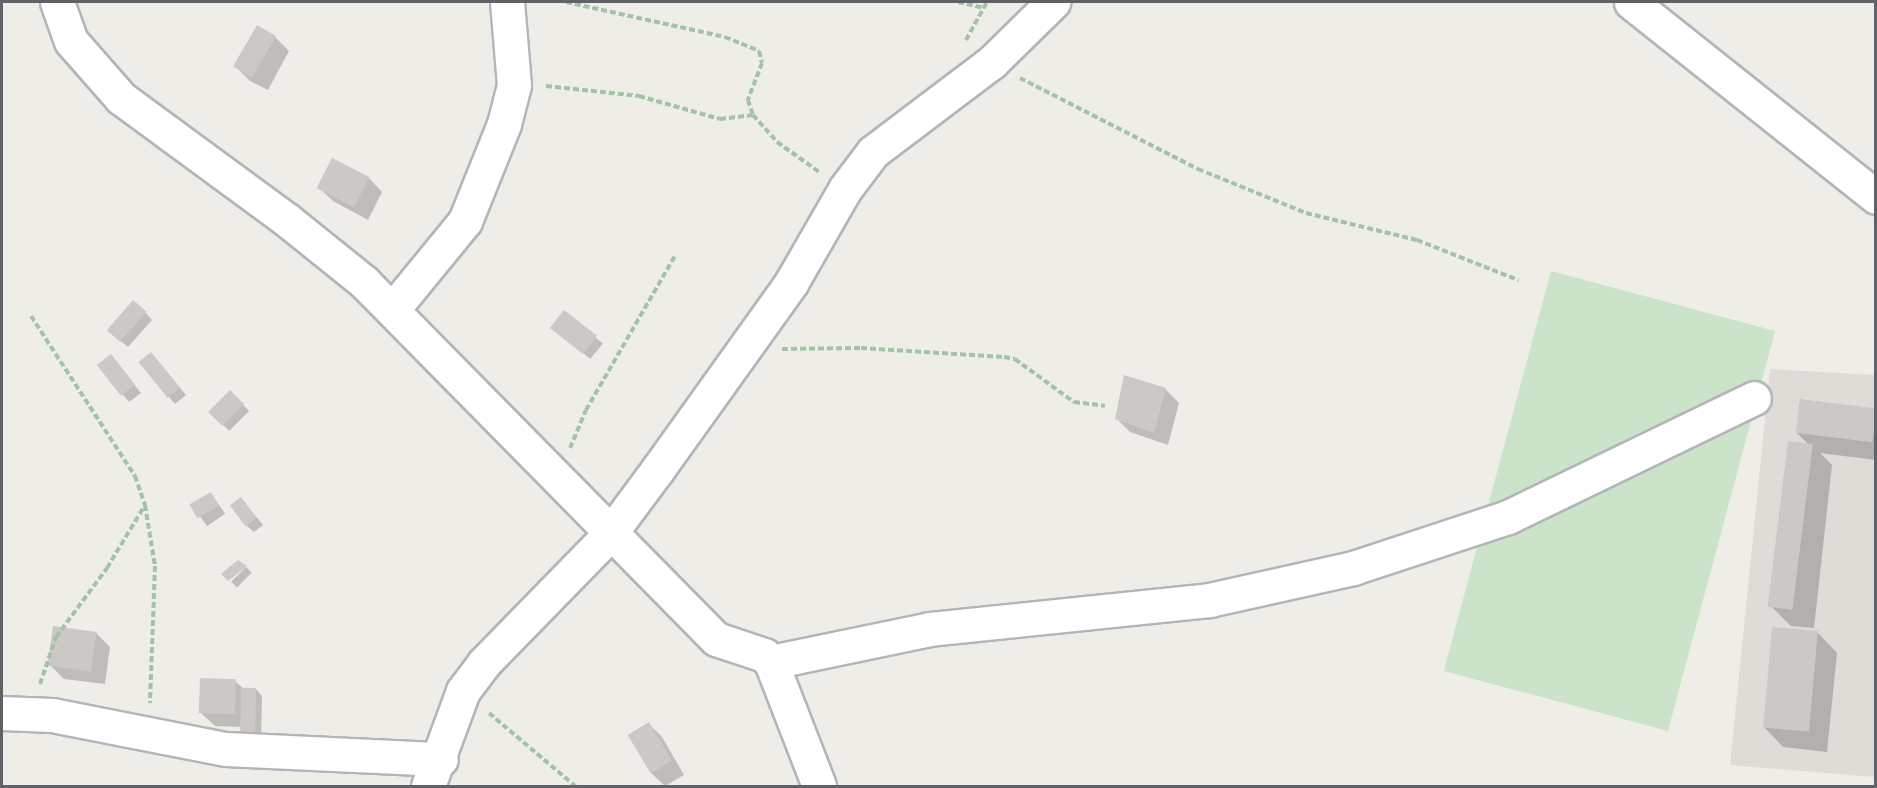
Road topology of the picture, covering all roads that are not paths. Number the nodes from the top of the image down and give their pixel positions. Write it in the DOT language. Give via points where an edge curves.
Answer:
graph roads {
  1 [pos="57,2"];
  2 [pos="507,2"];
  3 [pos="1053,2"];
  4 [pos="1631,2"];
  5 [pos="1875,197"];
  6 [pos="393,309"];
  7 [pos="1754,398"];
  8 [pos="609,534"];
  9 [pos="771,662"];
  10 [pos="15,713"];
  11 [pos="434,773"];
  12 [pos="819,786"];
  1 -- 6 [label="street" via="71,41 121,98 287,220"];
  2 -- 6 [label="street" via="514,85 504,124 465,221"];
  3 -- 8 [label="street" via="992,62 873,152 845,189 791,283"];
  4 -- 5 [label="street"];
  6 -- 8 [label="street"];
  7 -- 9 [label="street" via="1508,517 1353,568 1209,600 930,629"];
  8 -- 9 [label="street" via="716,639 764,655"];
  8 -- 11 [label="street" via="484,663 463,691"];
  9 -- 12 [label="street"];
  10 -- 11 [label="street" via="226,749"];
}
